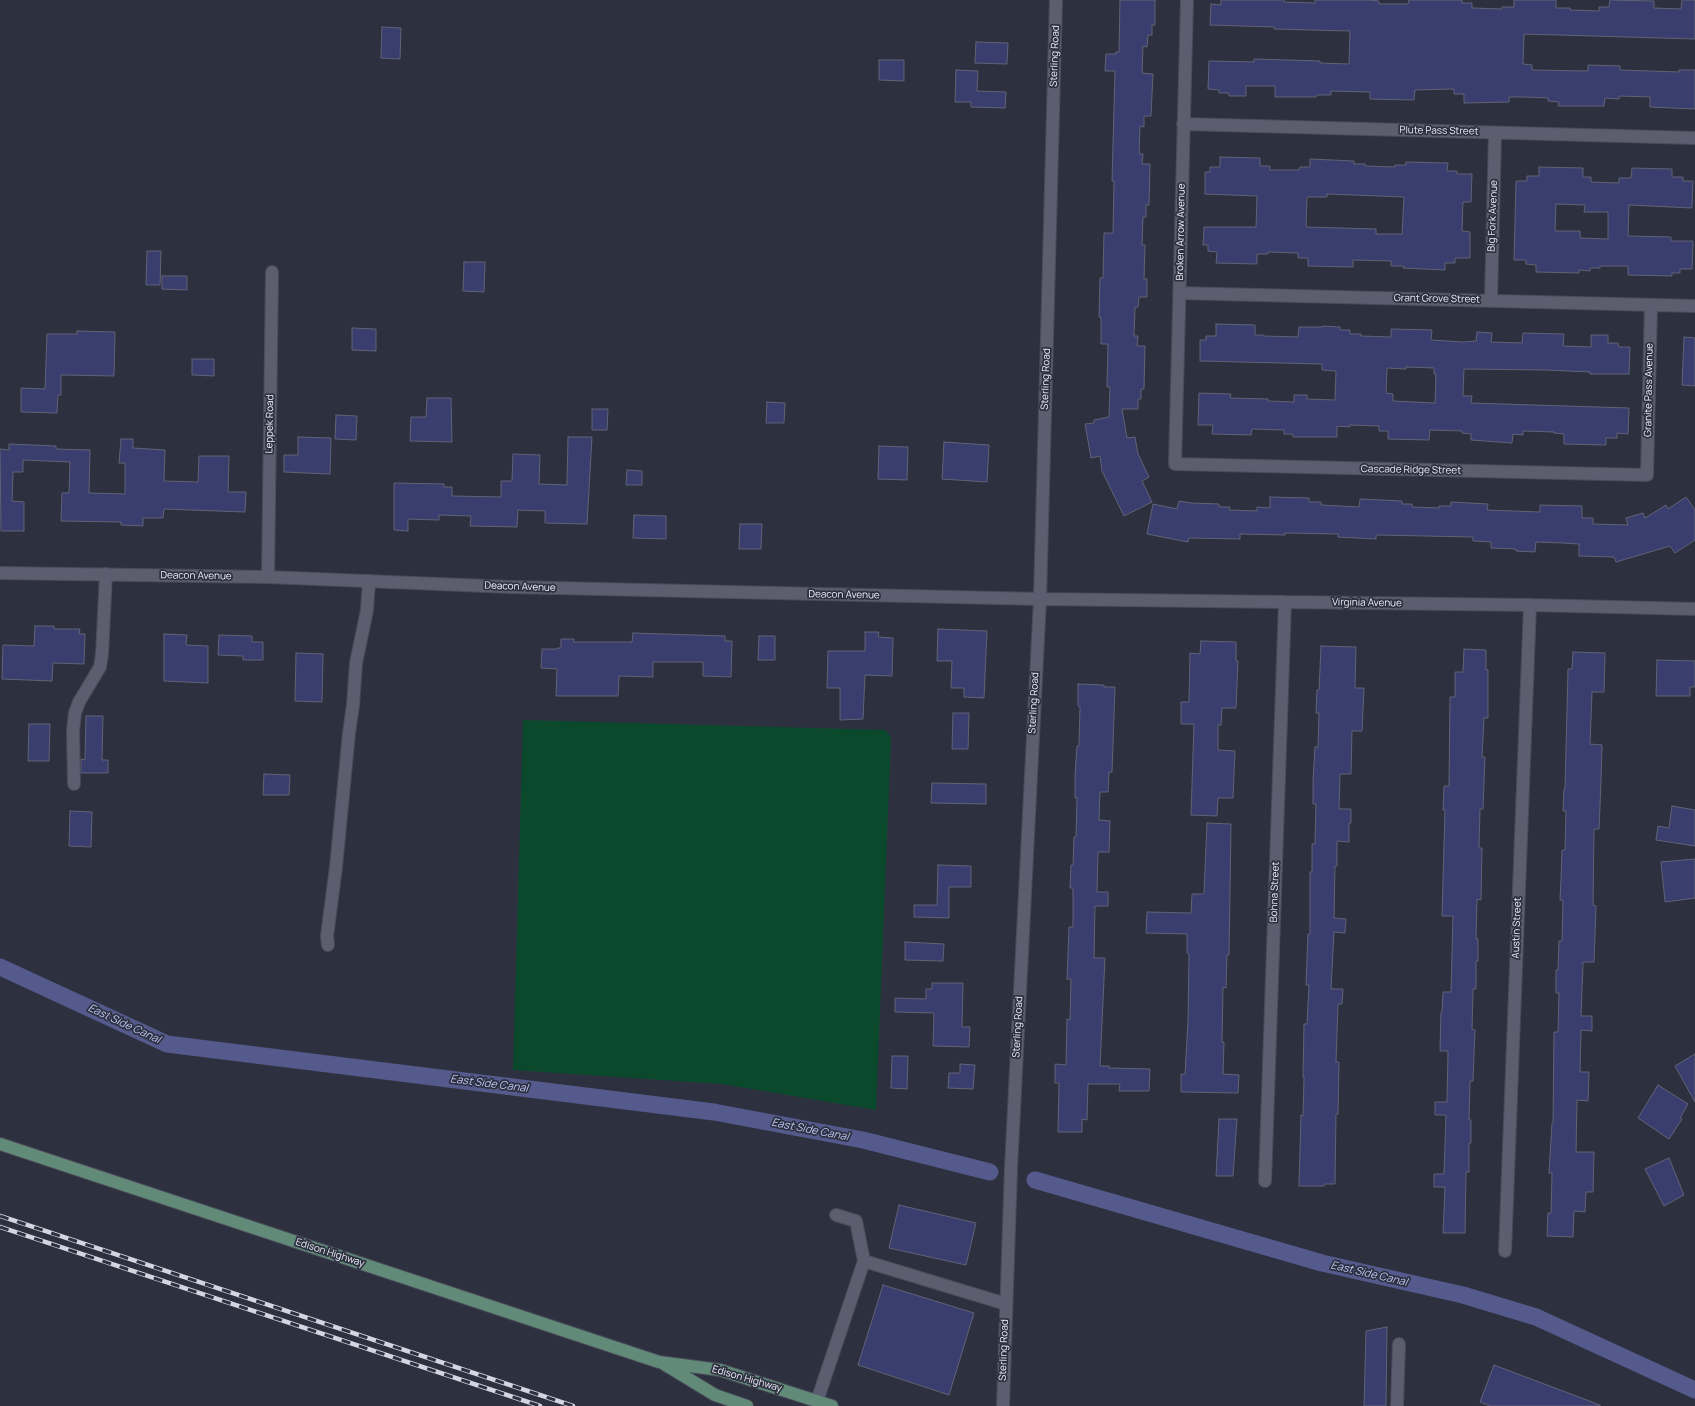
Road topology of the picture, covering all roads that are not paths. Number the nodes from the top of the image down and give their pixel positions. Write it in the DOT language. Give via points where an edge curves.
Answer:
graph roads {
  1 [pos="1056,0"];
  2 [pos="1186,0"];
  3 [pos="1183,124"];
  4 [pos="1495,133"];
  5 [pos="1695,138"];
  6 [pos="272,272"];
  7 [pos="1179,292"];
  8 [pos="1491,300"];
  9 [pos="1651,305"];
  10 [pos="1695,306"];
  11 [pos="1175,464"];
  12 [pos="1647,476"];
  13 [pos="0,572"];
  14 [pos="106,574"];
  15 [pos="268,577"];
  16 [pos="369,581"];
  17 [pos="1040,599"];
  18 [pos="1285,602"];
  19 [pos="1530,605"];
  20 [pos="1695,609"];
  21 [pos="74,784"];
  22 [pos="328,946"];
  23 [pos="0,1144"];
  24 [pos="1265,1181"];
  25 [pos="836,1215"];
  26 [pos="1505,1251"];
  27 [pos="864,1261"];
  28 [pos="1006,1304"];
  29 [pos="1399,1344"];
  30 [pos="659,1362"];
  31 [pos="817,1401"];
  32 [pos="747,1406"];
  33 [pos="832,1406"];
  34 [pos="1003,1406"];
  35 [pos="1397,1406"];
  1 -- 17 [label="street, Sterling Road"];
  2 -- 3 [label="street, Broken Arrow Avenue"];
  3 -- 4 [label="street, Plute Pass Street"];
  3 -- 7 [label="street, Broken Arrow Avenue"];
  4 -- 5 [label="street, Plute Pass Street"];
  4 -- 8 [label="street, Big Fork Avenue"];
  6 -- 15 [label="street, Leppek Road"];
  7 -- 8 [label="street, Grant Grove Street"];
  7 -- 11 [label="street, Broken Arrow Avenue"];
  8 -- 9 [label="street, Grant Grove Street"];
  9 -- 10 [label="street, Grant Grove Street"];
  9 -- 12 [label="street, Granite Pass Avenue"];
  11 -- 12 [label="street, Cascade Ridge Street"];
  13 -- 14 [label="street, Deacon Avenue"];
  14 -- 15 [label="street, Deacon Avenue"];
  14 -- 21 [label="street" via="100,667 75,713"];
  15 -- 16 [label="street, Deacon Avenue"];
  16 -- 17 [label="street, Deacon Avenue" via="511,587"];
  16 -- 22 [label="street" via="367,610 356,663"];
  17 -- 18 [label="street, Virginia Avenue"];
  17 -- 28 [label="street, Sterling Road"];
  18 -- 19 [label="street, Virginia Avenue"];
  18 -- 24 [label="street, Bohna Street"];
  19 -- 20 [label="street, Virginia Avenue"];
  19 -- 26 [label="street, Austin Street"];
  23 -- 30 [label="main road, Edison Highway"];
  25 -- 27 [label="street" via="856,1221"];
  27 -- 28 [label="street"];
  27 -- 31 [label="street"];
  28 -- 34 [label="street, Sterling Road"];
  29 -- 35 [label="street"];
  30 -- 31 [label="main road, Edison Highway" via="720,1370"];
  30 -- 32 [label="main road, Edison Highway" via="715,1396"];
  31 -- 33 [label="main road, Edison Highway"];
}
